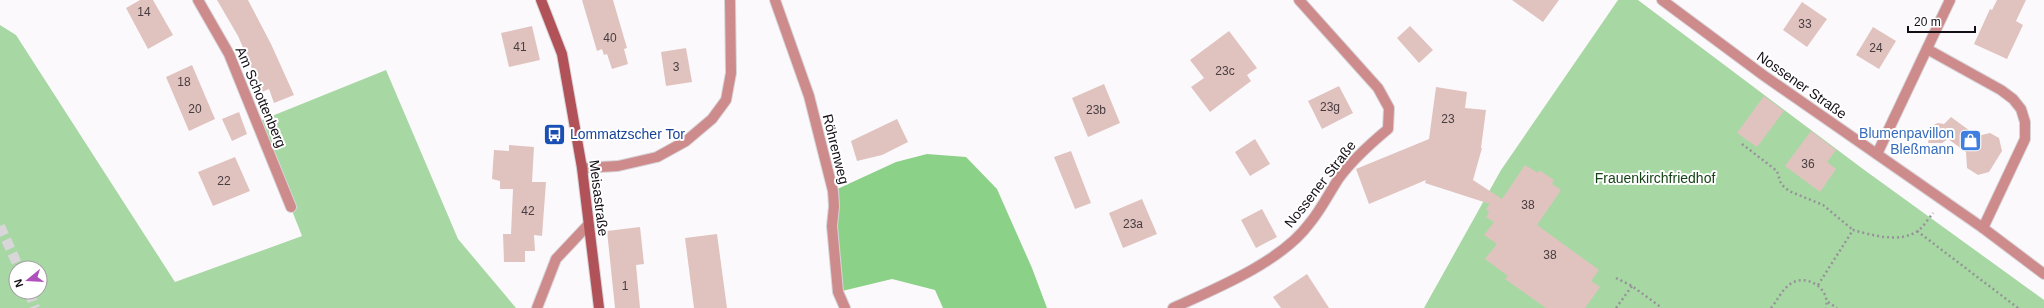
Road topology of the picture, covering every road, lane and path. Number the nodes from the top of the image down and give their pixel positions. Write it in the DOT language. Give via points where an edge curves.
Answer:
graph roads {
  1 [pos="198,0"];
  2 [pos="541,0"];
  3 [pos="730,0"];
  4 [pos="775,0"];
  5 [pos="1300,0"];
  6 [pos="1662,0"];
  7 [pos="1950,0"];
  8 [pos="1927,49"];
  9 [pos="1742,144"];
  10 [pos="1877,154"];
  11 [pos="582,168"];
  12 [pos="1942,200"];
  13 [pos="291,207"];
  14 [pos="588,225"];
  15 [pos="1983,228"];
  16 [pos="1853,230"];
  17 [pos="1917,232"];
  18 [pos="2044,274"];
  19 [pos="1616,278"];
  20 [pos="1818,285"];
  21 [pos="1632,286"];
  22 [pos="1828,302"];
  23 [pos="1617,307"];
  24 [pos="537,308"];
  25 [pos="598,308"];
  26 [pos="845,308"];
  27 [pos="1173,308"];
  28 [pos="1622,308"];
  29 [pos="1662,308"];
  30 [pos="1771,308"];
  31 [pos="1826,308"];
  32 [pos="1837,308"];
  33 [pos="2018,308"];
  1 -- 13 [label="street, Am Schottenberg" via="229,54"];
  2 -- 11 [label="street, Meisastraße" via="562,54"];
  3 -- 11 [label="street" via="731,73 726,100 712,118 686,141 657,157 618,166"];
  4 -- 26 [label="street, Röhrenweg" via="809,96 833,191 832,226 838,292"];
  5 -- 27 [label="street, Nossener Straße" via="1378,88 1389,108 1388,129 1359,153 1339,178 1309,225 1288,245 1267,261"];
  6 -- 10 [label="street, Nossener Straße" via="1763,75"];
  7 -- 8 [label="street"];
  8 -- 10 [label="street"];
  8 -- 15 [label="street" via="2001,90 2013,99 2021,110 2025,122 2025,138"];
  9 -- 16 [label="path" via="1777,171 1781,184 1789,191 1823,205"];
  10 -- 12 [label="street, Nossener Straße"];
  11 -- 14 [label="street, Meisastraße"];
  12 -- 15 [label="street, Nossener Straße"];
  12 -- 17 [label="path"];
  14 -- 24 [label="street" via="556,259"];
  14 -- 25 [label="street, Meisastraße"];
  15 -- 18 [label="street, Nossener Straße"];
  16 -- 17 [label="path" via="1874,236 1899,237"];
  16 -- 20 [label="path"];
  17 -- 33 [label="path"];
  19 -- 21 [label="path"];
  20 -- 22 [label="path"];
  20 -- 30 [label="path" via="1810,280 1801,280 1789,285"];
  21 -- 23 [label="path"];
  21 -- 29 [label="path"];
  22 -- 31 [label="path"];
  22 -- 32 [label="path"];
  23 -- 28 [label="path"];
}
